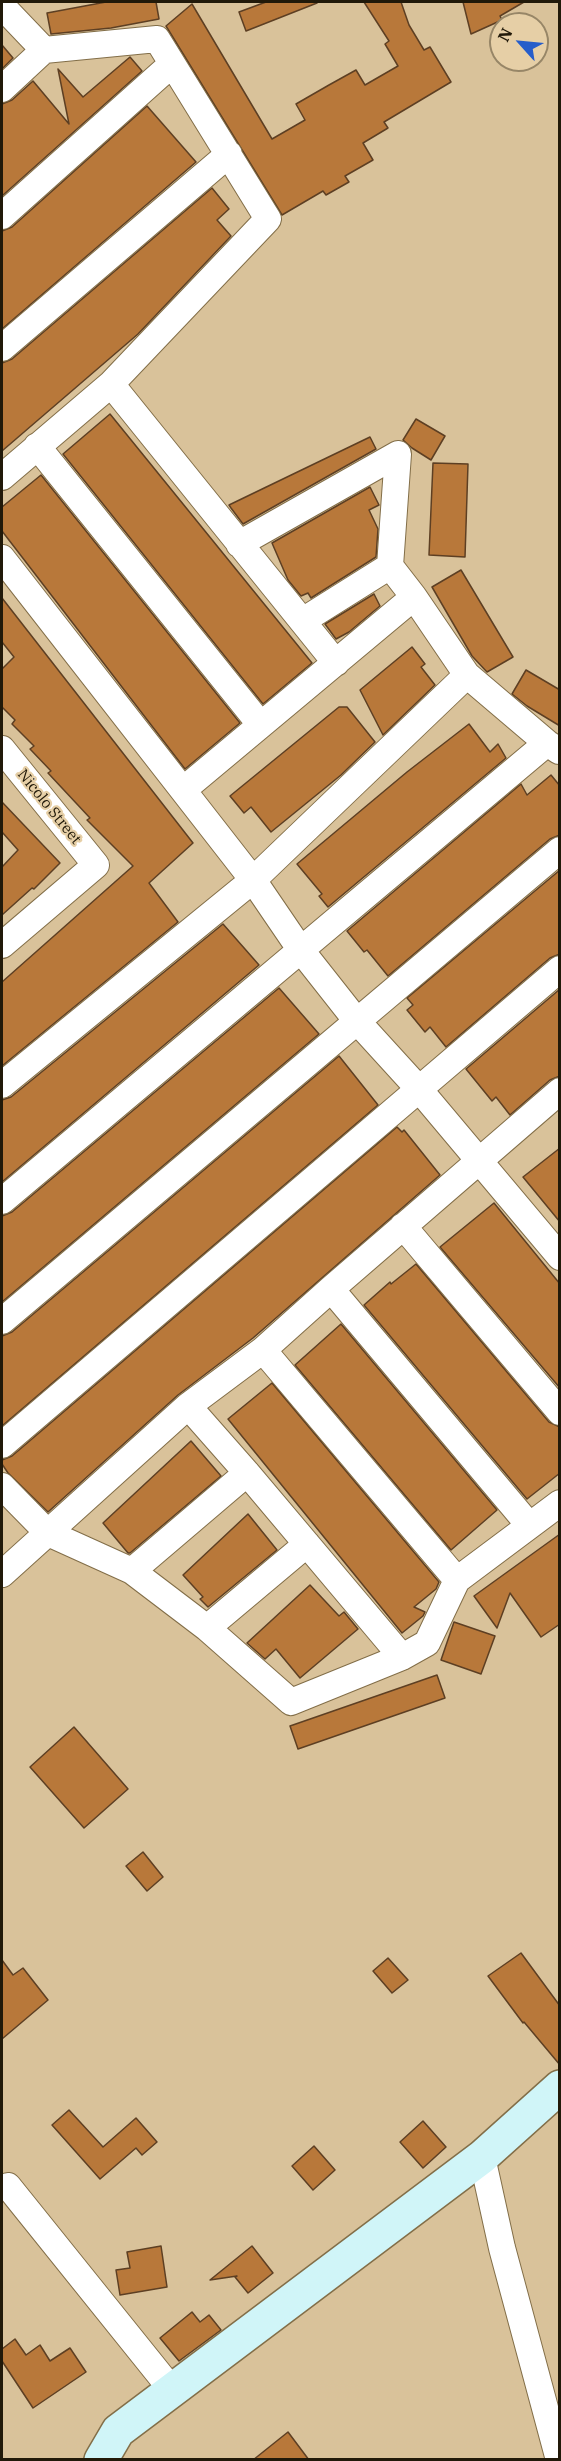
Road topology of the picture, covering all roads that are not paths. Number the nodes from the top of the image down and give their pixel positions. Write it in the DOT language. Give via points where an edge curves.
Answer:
graph roads {
  1 [pos="2,6"];
  2 [pos="44,50"];
  3 [pos="172,64"];
  4 [pos="2,89"];
  5 [pos="229,154"];
  6 [pos="2,216"];
  7 [pos="2,348"];
  8 [pos="111,384"];
  9 [pos="37,446"];
  10 [pos="2,477"];
  11 [pos="239,544"];
  12 [pos="2,558"];
  13 [pos="390,566"];
  14 [pos="414,597"];
  15 [pos="304,620"];
  16 [pos="336,663"];
  17 [pos="467,675"];
  18 [pos="260,724"];
  19 [pos="553,747"];
  20 [pos="5,759"];
  21 [pos="183,790"];
  22 [pos="560,850"];
  23 [pos="253,880"];
  24 [pos="2,945"];
  25 [pos="300,949"];
  26 [pos="560,969"];
  27 [pos="356,1020"];
  28 [pos="2,1085"];
  29 [pos="418,1088"];
  30 [pos="560,1092"];
  31 [pos="477,1161"];
  32 [pos="2,1201"];
  33 [pos="403,1226"];
  34 [pos="560,1257"];
  35 [pos="331,1288"];
  36 [pos="2,1321"];
  37 [pos="263,1350"];
  38 [pos="188,1406"];
  39 [pos="560,1412"];
  40 [pos="2,1445"];
  41 [pos="247,1473"];
  42 [pos="2,1486"];
  43 [pos="560,1503"];
  44 [pos="529,1525"];
  45 [pos="48,1533"];
  46 [pos="307,1544"];
  47 [pos="132,1571"];
  48 [pos="2,1574"];
  49 [pos="457,1580"];
  50 [pos="207,1628"];
  51 [pos="402,1657"];
  52 [pos="560,2087"];
  53 [pos="482,2157"];
  54 [pos="8,2186"];
  55 [pos="172,2390"];
  56 [pos="101,2460"];
  57 [pos="559,2460"];
  1 -- 2 [label="street"];
  2 -- 3 [label="street" via="157,39"];
  2 -- 4 [label="street"];
  3 -- 5 [label="street"];
  3 -- 6 [label="street"];
  5 -- 7 [label="street"];
  5 -- 8 [label="street" via="268,219"];
  8 -- 9 [label="street"];
  8 -- 11 [label="street"];
  9 -- 10 [label="street"];
  9 -- 18 [label="street"];
  11 -- 13 [label="street" via="398,454"];
  11 -- 15 [label="street"];
  12 -- 21 [label="street"];
  13 -- 14 [label="street"];
  13 -- 15 [label="street"];
  14 -- 16 [label="street"];
  14 -- 17 [label="street"];
  15 -- 16 [label="street"];
  16 -- 18 [label="street"];
  17 -- 19 [label="street"];
  17 -- 23 [label="street"];
  18 -- 21 [label="street"];
  19 -- 25 [label="street"];
  20 -- 24 [label="street, Nicolo Street" via="96,866"];
  21 -- 23 [label="street"];
  22 -- 27 [label="street"];
  23 -- 25 [label="street"];
  23 -- 28 [label="street"];
  25 -- 27 [label="street"];
  25 -- 32 [label="street"];
  26 -- 29 [label="street"];
  27 -- 29 [label="street"];
  27 -- 36 [label="street"];
  29 -- 31 [label="street"];
  29 -- 40 [label="street"];
  30 -- 31 [label="street"];
  31 -- 33 [label="street"];
  31 -- 34 [label="street"];
  33 -- 35 [label="street"];
  33 -- 39 [label="street"];
  35 -- 37 [label="street"];
  35 -- 44 [label="street"];
  37 -- 38 [label="street"];
  37 -- 49 [label="street"];
  38 -- 41 [label="street"];
  38 -- 45 [label="street"];
  41 -- 46 [label="street"];
  41 -- 47 [label="street"];
  42 -- 45 [label="street"];
  43 -- 44 [label="street"];
  44 -- 49 [label="street"];
  45 -- 47 [label="street"];
  45 -- 48 [label="street"];
  46 -- 50 [label="street"];
  46 -- 51 [label="street"];
  47 -- 50 [label="street"];
  49 -- 51 [label="street" via="427,1643"];
  50 -- 51 [label="street" via="291,1702"];
  52 -- 53 [label="street"];
  53 -- 55 [label="street"];
  53 -- 57 [label="street" via="502,2248"];
  54 -- 55 [label="street"];
  55 -- 56 [label="street" via="118,2430"];
}
